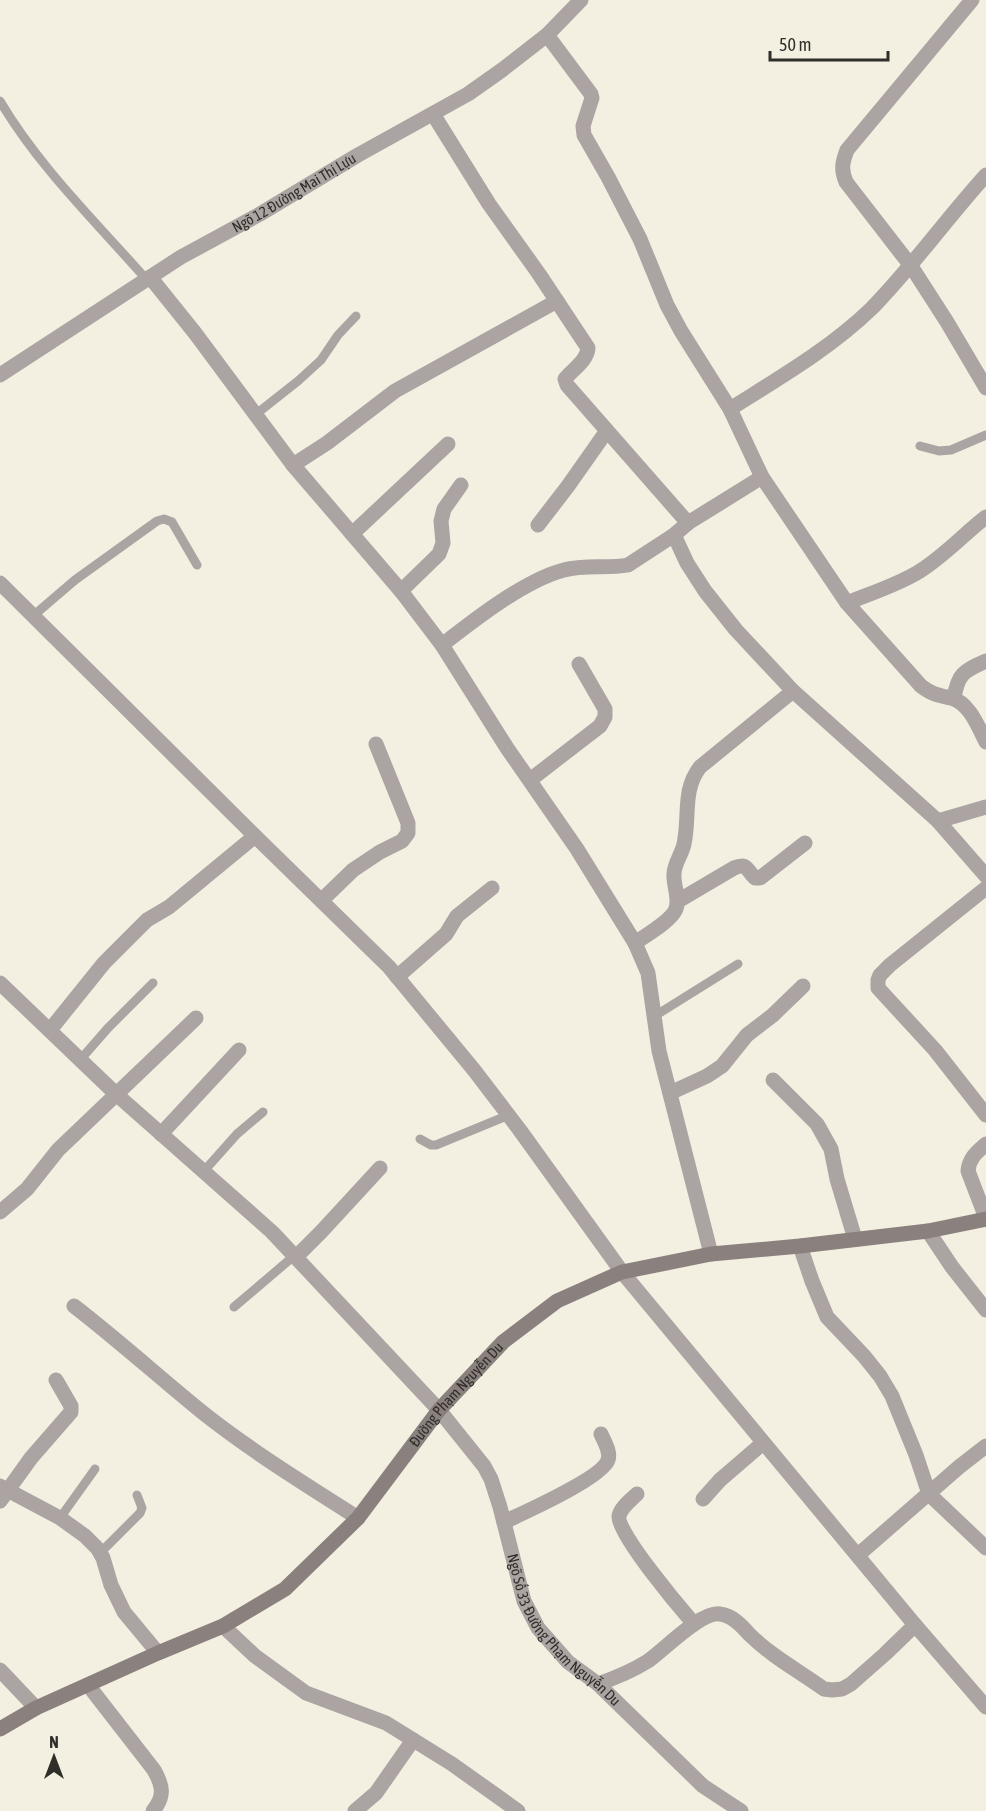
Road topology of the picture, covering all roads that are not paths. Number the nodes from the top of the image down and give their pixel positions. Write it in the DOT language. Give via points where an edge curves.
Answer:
graph roads {
  1 [pos="581,0"];
  2 [pos="972,0"];
  3 [pos="547,35"];
  4 [pos="0,101"];
  5 [pos="433,114"];
  6 [pos="986,175"];
  7 [pos="910,266"];
  8 [pos="148,278"];
  9 [pos="557,301"];
  10 [pos="356,316"];
  11 [pos="980,366"];
  12 [pos="0,375"];
  13 [pos="986,388"];
  14 [pos="730,409"];
  15 [pos="255,415"];
  16 [pos="606,432"];
  17 [pos="986,435"];
  18 [pos="448,444"];
  19 [pos="920,446"];
  20 [pos="293,465"];
  21 [pos="762,477"];
  22 [pos="461,485"];
  23 [pos="986,517"];
  24 [pos="688,523"];
  25 [pos="538,525"];
  26 [pos="352,534"];
  27 [pos="674,535"];
  28 [pos="197,565"];
  29 [pos="0,583"];
  30 [pos="401,591"];
  31 [pos="847,603"];
  32 [pos="33,616"];
  33 [pos="442,645"];
  34 [pos="986,661"];
  35 [pos="579,664"];
  36 [pos="793,691"];
  37 [pos="954,698"];
  38 [pos="986,742"];
  39 [pos="376,744"];
  40 [pos="530,780"];
  41 [pos="986,807"];
  42 [pos="938,821"];
  43 [pos="255,836"];
  44 [pos="805,843"];
  45 [pos="986,876"];
  46 [pos="492,888"];
  47 [pos="986,888"];
  48 [pos="322,900"];
  49 [pos="678,901"];
  50 [pos="635,943"];
  51 [pos="738,964"];
  52 [pos="397,977"];
  53 [pos="153,983"];
  54 [pos="803,986"];
  55 [pos="3,991"];
  56 [pos="653,1017"];
  57 [pos="196,1018"];
  58 [pos="50,1030"];
  59 [pos="239,1050"];
  60 [pos="80,1060"];
  61 [pos="773,1080"];
  62 [pos="670,1093"];
  63 [pos="116,1094"];
  64 [pos="263,1112"];
  65 [pos="509,1115"];
  66 [pos="986,1115"];
  67 [pos="161,1134"];
  68 [pos="420,1139"];
  69 [pos="986,1144"];
  70 [pos="381,1168"];
  71 [pos="204,1171"];
  72 [pos="0,1212"];
  73 [pos="986,1218"];
  74 [pos="927,1230"];
  75 [pos="855,1239"];
  76 [pos="800,1246"];
  77 [pos="711,1254"];
  78 [pos="295,1256"];
  79 [pos="622,1272"];
  80 [pos="74,1306"];
  81 [pos="234,1307"];
  82 [pos="986,1310"];
  83 [pos="56,1380"];
  84 [pos="439,1410"];
  85 [pos="601,1434"];
  86 [pos="763,1443"];
  87 [pos="986,1446"];
  88 [pos="95,1469"];
  89 [pos="3,1493"];
  90 [pos="637,1494"];
  91 [pos="929,1494"];
  92 [pos="136,1495"];
  93 [pos="702,1499"];
  94 [pos="60,1518"];
  95 [pos="358,1518"];
  96 [pos="504,1522"];
  97 [pos="986,1548"];
  98 [pos="100,1553"];
  99 [pos="858,1556"];
  100 [pos="694,1624"];
  101 [pos="915,1625"];
  102 [pos="223,1626"];
  103 [pos="158,1653"];
  104 [pos="0,1670"];
  105 [pos="598,1684"];
  106 [pos="88,1685"];
  107 [pos="986,1707"];
  108 [pos="36,1708"];
  109 [pos="0,1729"];
  110 [pos="413,1740"];
  111 [pos="508,1808"];
  112 [pos="153,1811"];
  113 [pos="355,1811"];
  114 [pos="741,1811"];
  1 -- 3 [label="street, Ngõ 12 Đường Mai Thị Lựu"];
  2 -- 7 [label="street" via="848,150 842,164 846,182"];
  3 -- 5 [label="street, Ngõ 12 Đường Mai Thị Lựu" via="468,94"];
  3 -- 14 [label="street" via="591,94 584,135 640,239 667,305"];
  4 -- 8 [label="lane" via="38,157"];
  5 -- 8 [label="street, Ngõ 12 Đường Mai Thị Lựu"];
  5 -- 9 [label="street" via="489,204"];
  6 -- 7 [label="street"];
  7 -- 11 [label="street"];
  7 -- 14 [label="street" via="846,330"];
  8 -- 12 [label="street, Ngõ 12 Đường Mai Thị Lựu"];
  8 -- 15 [label="street" via="195,333"];
  9 -- 16 [label="street" via="588,348 585,358 565,382"];
  9 -- 20 [label="street" via="395,391"];
  10 -- 15 [label="lane" via="321,360"];
  11 -- 13 [label="street"];
  14 -- 21 [label="street"];
  15 -- 20 [label="street"];
  16 -- 24 [label="street"];
  16 -- 25 [label="street"];
  17 -- 19 [label="lane" via="951,450"];
  18 -- 26 [label="street"];
  20 -- 26 [label="street"];
  21 -- 24 [label="street"];
  21 -- 31 [label="street"];
  22 -- 30 [label="street" via="444,509 439,554"];
  23 -- 31 [label="street" via="919,572"];
  24 -- 27 [label="street"];
  26 -- 30 [label="street"];
  27 -- 33 [label="street" via="628,565 563,570 537,581"];
  27 -- 36 [label="street" via="705,591"];
  28 -- 32 [label="lane" via="172,522 157,521 75,580"];
  29 -- 32 [label="street"];
  30 -- 33 [label="street"];
  31 -- 37 [label="street" via="921,686 935,696"];
  32 -- 43 [label="street"];
  33 -- 40 [label="street"];
  34 -- 37 [label="street" via="960,676"];
  35 -- 40 [label="street" via="606,709 606,717 600,726"];
  36 -- 42 [label="street"];
  36 -- 49 [label="street" via="700,767 693,777 685,840 674,872"];
  37 -- 38 [label="street" via="969,711"];
  39 -- 48 [label="street" via="408,823 408,833 402,841 352,870"];
  40 -- 50 [label="street"];
  41 -- 42 [label="street"];
  42 -- 45 [label="street"];
  43 -- 48 [label="street"];
  43 -- 58 [label="street" via="169,907 147,920 104,963"];
  44 -- 49 [label="street" via="760,878 741,865"];
  46 -- 52 [label="street" via="457,916 446,934"];
  47 -- 66 [label="street" via="898,958 880,975 877,984"];
  48 -- 52 [label="street"];
  49 -- 50 [label="street" via="670,917"];
  50 -- 56 [label="street" via="648,973"];
  51 -- 56 [label="lane"];
  52 -- 65 [label="street"];
  53 -- 60 [label="lane"];
  54 -- 62 [label="street" via="747,1035 722,1066"];
  55 -- 58 [label="street, Ngõ Số 33 Đường Phạm Nguyễn Du"];
  56 -- 62 [label="street"];
  57 -- 63 [label="street"];
  58 -- 60 [label="street, Ngõ Số 33 Đường Phạm Nguyễn Du"];
  59 -- 67 [label="street"];
  60 -- 63 [label="street, Ngõ Số 33 Đường Phạm Nguyễn Du"];
  61 -- 75 [label="street" via="817,1124 831,1149"];
  62 -- 77 [label="street"];
  63 -- 67 [label="street, Ngõ Số 33 Đường Phạm Nguyễn Du"];
  63 -- 72 [label="street" via="58,1150 27,1189"];
  64 -- 71 [label="lane"];
  65 -- 68 [label="lane" via="436,1145"];
  65 -- 79 [label="street"];
  67 -- 71 [label="street, Ngõ Số 33 Đường Phạm Nguyễn Du"];
  69 -- 73 [label="street" via="968,1164"];
  70 -- 78 [label="street"];
  71 -- 78 [label="street, Ngõ Số 33 Đường Phạm Nguyễn Du"];
  73 -- 74 [label="main road, Đường Phạm Nguyễn Du"];
  74 -- 75 [label="main road, Đường Phạm Nguyễn Du"];
  74 -- 82 [label="street"];
  75 -- 76 [label="main road, Đường Phạm Nguyễn Du"];
  76 -- 77 [label="main road, Đường Phạm Nguyễn Du"];
  76 -- 91 [label="street" via="827,1317 864,1356 892,1396"];
  77 -- 79 [label="main road, Đường Phạm Nguyễn Du"];
  78 -- 81 [label="lane"];
  78 -- 84 [label="street, Ngõ Số 33 Đường Phạm Nguyễn Du"];
  79 -- 84 [label="main road, Đường Phạm Nguyễn Du" via="557,1302 503,1342"];
  79 -- 86 [label="street"];
  80 -- 95 [label="street" via="203,1413"];
  83 -- 89 [label="street" via="71,1412"];
  84 -- 95 [label="main road, Đường Phạm Nguyễn Du"];
  84 -- 96 [label="street, Ngõ Số 33 Đường Phạm Nguyễn Du" via="484,1466"];
  85 -- 96 [label="street" via="609,1455 600,1470 552,1500"];
  86 -- 93 [label="street"];
  86 -- 99 [label="street"];
  87 -- 91 [label="street"];
  88 -- 94 [label="lane"];
  89 -- 94 [label="street"];
  90 -- 100 [label="street" via="623,1508 620,1522 645,1562"];
  91 -- 97 [label="street"];
  91 -- 99 [label="street"];
  92 -- 98 [label="lane" via="142,1508 140,1513"];
  94 -- 98 [label="street"];
  95 -- 102 [label="main road, Đường Phạm Nguyễn Du" via="285,1589"];
  96 -- 105 [label="street, Ngõ Số 33 Đường Phạm Nguyễn Du" via="524,1601 538,1628 568,1662"];
  98 -- 103 [label="street" via="124,1612"];
  99 -- 101 [label="street"];
  100 -- 101 [label="street" via="714,1614 727,1616 759,1644 824,1689 832,1690 851,1684"];
  100 -- 105 [label="street" via="649,1660"];
  101 -- 107 [label="street"];
  102 -- 103 [label="main road, Đường Phạm Nguyễn Du"];
  102 -- 110 [label="street" via="255,1656 306,1693 386,1723"];
  103 -- 106 [label="main road, Đường Phạm Nguyễn Du"];
  104 -- 108 [label="street"];
  105 -- 114 [label="street, Ngõ Số 33 Đường Phạm Nguyễn Du" via="703,1786"];
  106 -- 108 [label="main road, Đường Phạm Nguyễn Du"];
  106 -- 112 [label="street" via="161,1783 159,1802"];
  108 -- 109 [label="main road, Đường Phạm Nguyễn Du"];
  110 -- 111 [label="street" via="452,1764"];
  110 -- 113 [label="street" via="376,1793"];
}
